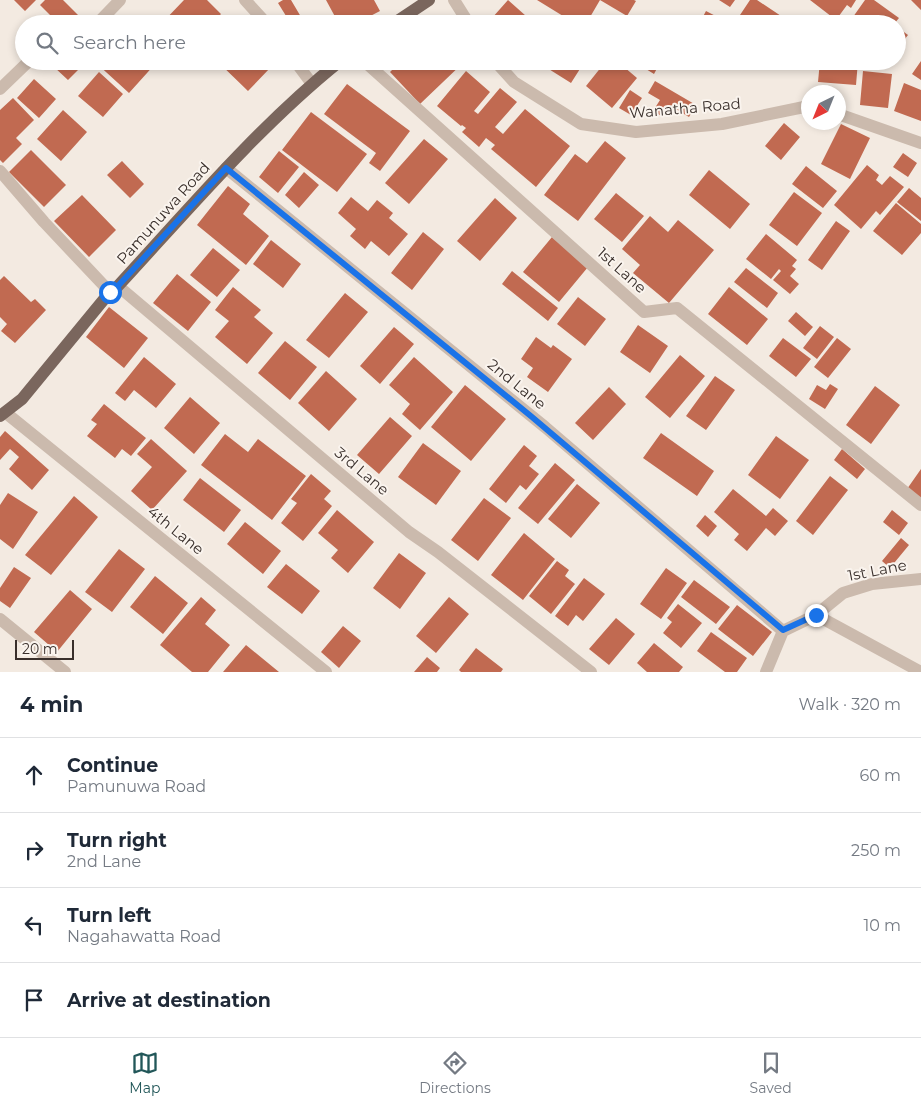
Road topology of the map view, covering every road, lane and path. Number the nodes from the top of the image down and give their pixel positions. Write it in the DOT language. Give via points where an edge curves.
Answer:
graph roads {
  1 [pos="120,0"];
  2 [pos="245,0"];
  3 [pos="429,0"];
  4 [pos="454,0"];
  5 [pos="106,15"];
  6 [pos="259,15"];
  7 [pos="406,15"];
  8 [pos="463,15"];
  9 [pos="20,70"];
  10 [pos="302,70"];
  11 [pos="329,70"];
  12 [pos="374,70"];
  13 [pos="503,70"];
  14 [pos="312,84"];
  15 [pos="0,89"];
  16 [pos="801,109"];
  17 [pos="846,117"];
  18 [pos="921,143"];
  19 [pos="226,168"];
  20 [pos="0,171"];
  21 [pos="114,289"];
  22 [pos="3,415"];
  23 [pos="921,505"];
  24 [pos="921,578"];
  25 [pos="816,615"];
  26 [pos="0,619"];
  27 [pos="783,630"];
  28 [pos="65,672"];
  29 [pos="326,672"];
  30 [pos="591,672"];
  31 [pos="766,672"];
  32 [pos="921,672"];
  1 -- 5 [label="street"];
  2 -- 6 [label="street"];
  3 -- 7 [label="main road"];
  4 -- 8 [label="street"];
  9 -- 15 [label="street"];
  10 -- 14 [label="street"];
  11 -- 14 [label="main road, Pamunuwa Road"];
  12 -- 23 [label="street, 1st Lane" via="644,312 678,308"];
  13 -- 16 [label="street, Wanatha Road" via="514,82 581,124 636,132 722,124"];
  14 -- 19 [label="main road, Pamunuwa Road"];
  17 -- 18 [label="street"];
  19 -- 21 [label="main road, Pamunuwa Road"];
  19 -- 27 [label="street, 2nd Lane" via="538,422"];
  20 -- 21 [label="street, 3rd Lane" via="44,222"];
  21 -- 22 [label="main road, Pamunuwa Road" via="22,399"];
  21 -- 30 [label="street, 3rd Lane" via="409,532"];
  22 -- 29 [label="street, 4th Lane"];
  24 -- 25 [label="street, 1st Lane" via="872,584 843,593"];
  25 -- 27 [label="street, 1st Lane"];
  25 -- 32 [label="street"];
  26 -- 28 [label="street"];
  27 -- 31 [label="street"];
}
